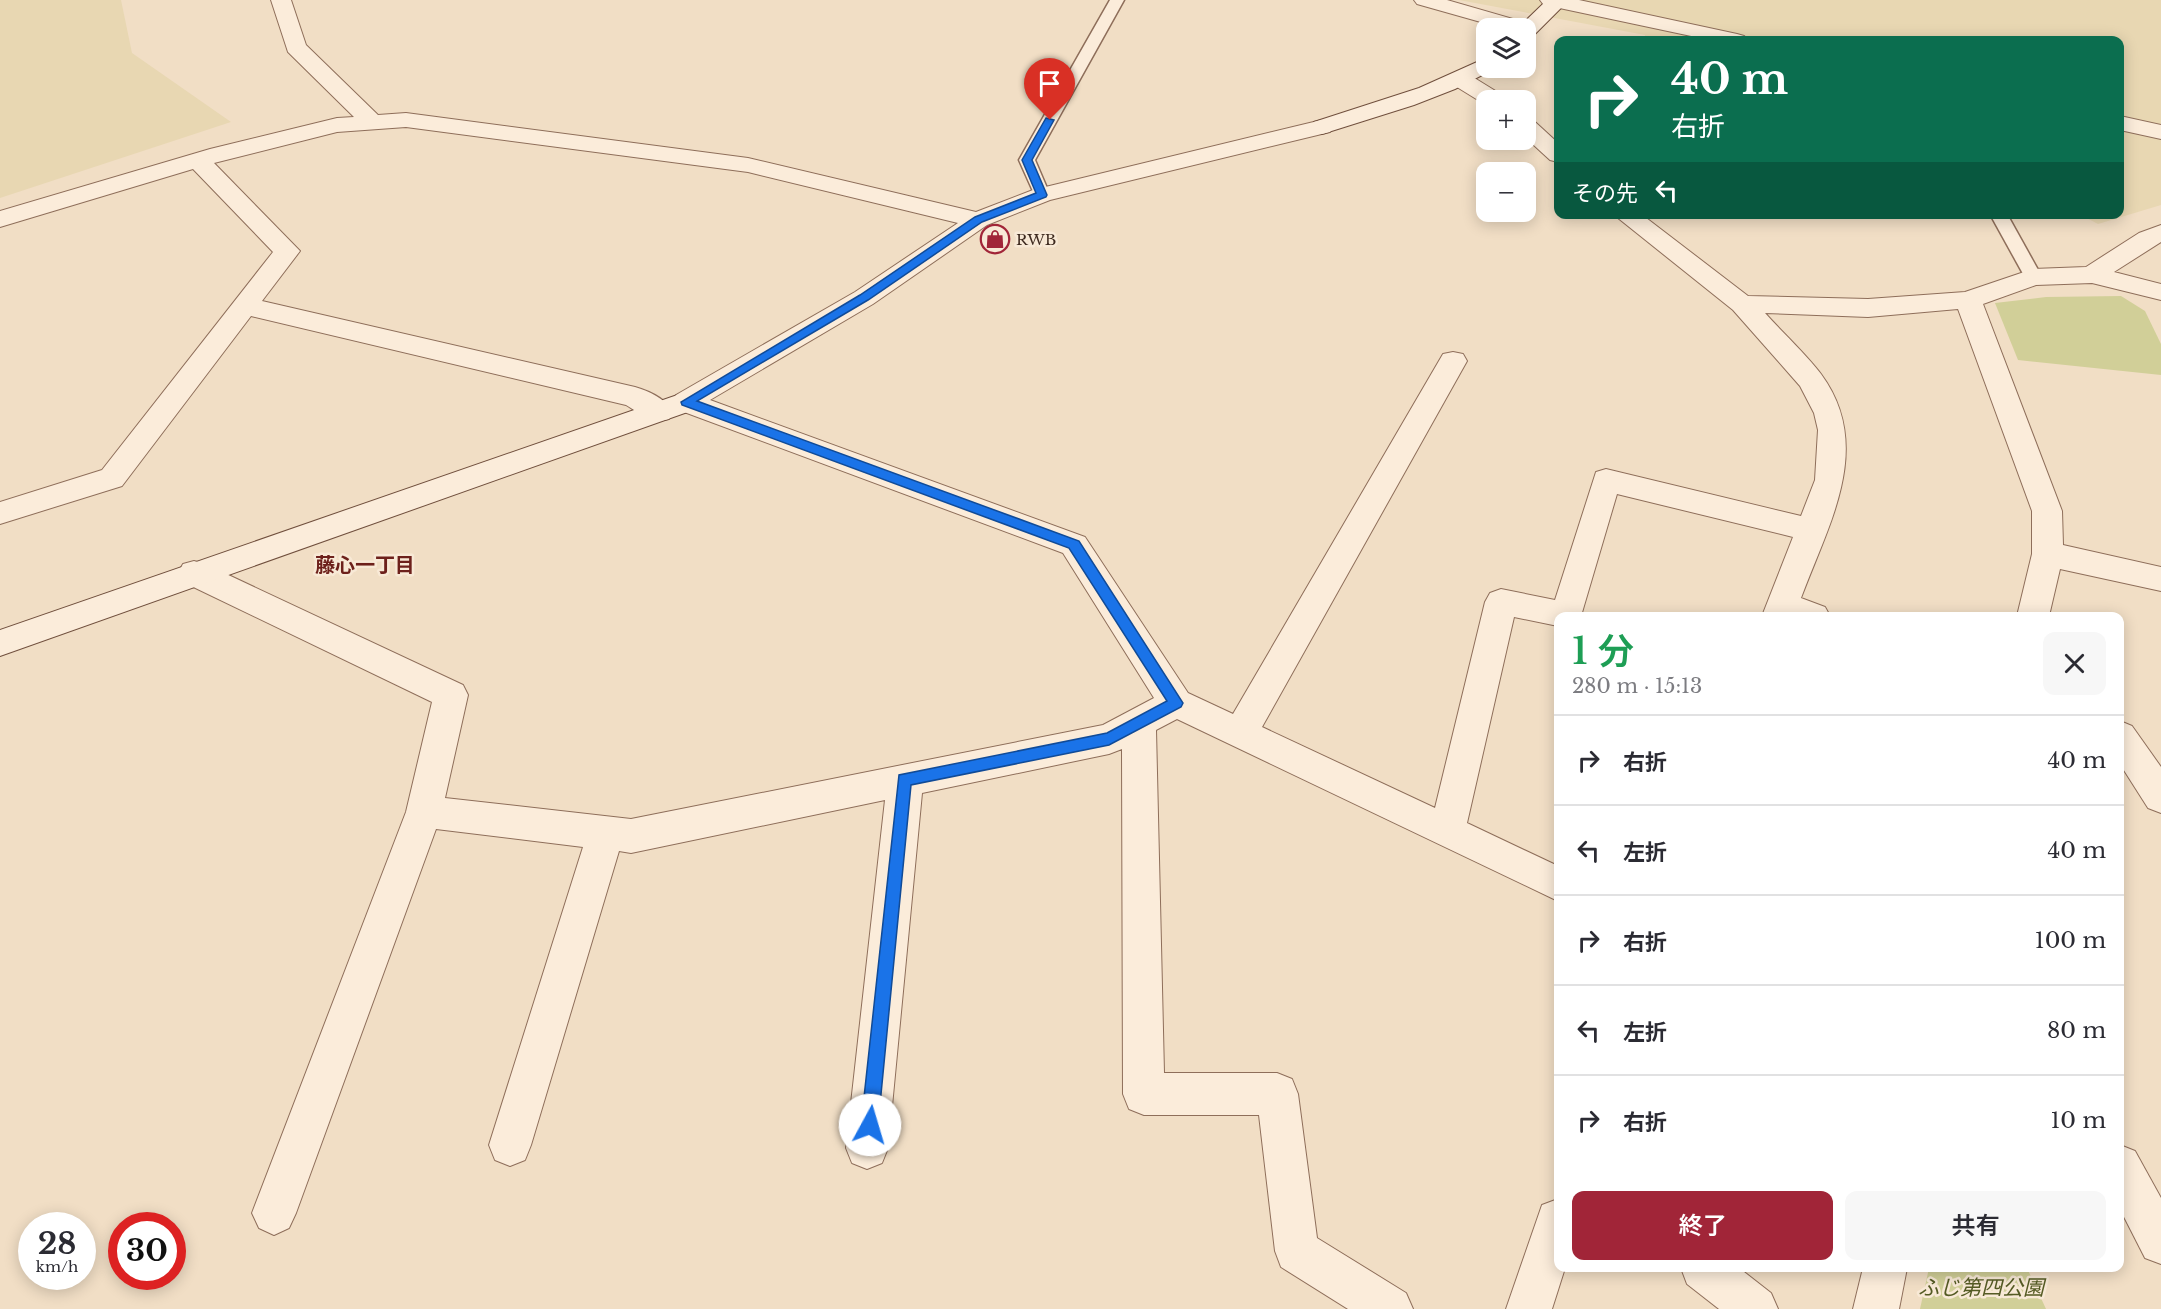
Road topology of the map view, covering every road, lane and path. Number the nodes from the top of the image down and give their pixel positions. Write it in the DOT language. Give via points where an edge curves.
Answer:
graph roads {
  1 [pos="281,0"];
  2 [pos="1117,0"];
  3 [pos="1424,0"];
  4 [pos="1555,1"];
  5 [pos="1485,18"];
  6 [pos="1536,19"];
  7 [pos="1718,36"];
  8 [pos="1476,70"];
  9 [pos="1461,79"];
  10 [pos="1478,90"];
  11 [pos="374,123"];
  12 [pos="2124,124"];
  13 [pos="2161,132"];
  14 [pos="1536,135"];
  15 [pos="1554,150"];
  16 [pos="198,160"];
  17 [pos="1042,195"];
  18 [pos="0,219"];
  19 [pos="1632,219"];
  20 [pos="2001,219"];
  21 [pos="978,220"];
  22 [pos="2161,233"];
  23 [pos="2092,274"];
  24 [pos="2033,276"];
  25 [pos="2160,296"];
  26 [pos="1968,300"];
  27 [pos="1742,304"];
  28 [pos="245,306"];
  29 [pos="1453,361"];
  30 [pos="673,407"];
  31 [pos="0,513"];
  32 [pos="1811,530"];
  33 [pos="2048,554"];
  34 [pos="194,573"];
  35 [pos="2161,579"];
  36 [pos="1780,611"];
  37 [pos="1567,612"];
  38 [pos="2036,612"];
  39 [pos="1554,613"];
  40 [pos="0,643"];
  41 [pos="1176,703"];
  42 [pos="1139,723"];
  43 [pos="1240,734"];
  44 [pos="2124,742"];
  45 [pos="904,780"];
  46 [pos="2161,797"];
  47 [pos="424,812"];
  48 [pos="606,832"];
  49 [pos="1447,832"];
  50 [pos="1554,882"];
  51 [pos="510,1145"];
  52 [pos="867,1148"];
  53 [pos="2124,1173"];
  54 [pos="274,1213"];
  55 [pos="1554,1233"];
  56 [pos="2161,1242"];
  57 [pos="1708,1272"];
  58 [pos="1884,1272"];
  59 [pos="1390,1309"];
  60 [pos="1529,1309"];
  61 [pos="1755,1309"];
  62 [pos="1876,1309"];
  1 -- 11 [label="street" via="296,47"];
  2 -- 17 [label="lane" via="1027,160"];
  3 -- 5 [label="street"];
  4 -- 6 [label="street"];
  4 -- 7 [label="street"];
  8 -- 9 [label="street"];
  9 -- 10 [label="street"];
  9 -- 17 [label="street" via="1322,127"];
  11 -- 16 [label="street" via="337,125"];
  11 -- 21 [label="street" via="406,120 748,165"];
  12 -- 13 [label="street"];
  14 -- 15 [label="street"];
  16 -- 18 [label="street"];
  16 -- 28 [label="street" via="287,251"];
  17 -- 21 [label="street"];
  19 -- 27 [label="street"];
  20 -- 24 [label="lane"];
  21 -- 30 [label="street" via="864,298"];
  22 -- 23 [label="street"];
  23 -- 24 [label="street"];
  23 -- 25 [label="street"];
  24 -- 26 [label="street"];
  26 -- 27 [label="street" via="1868,308"];
  26 -- 33 [label="street" via="2047,511"];
  27 -- 32 [label="street" via="1811,381 1828,413 1832,430 1830,480"];
  28 -- 30 [label="street"];
  28 -- 31 [label="street" via="112,478"];
  29 -- 43 [label="street"];
  30 -- 34 [label="street"];
  30 -- 41 [label="street" via="1074,545"];
  32 -- 36 [label="street"];
  32 -- 37 [label="street" via="1606,480"];
  33 -- 35 [label="street"];
  33 -- 38 [label="street"];
  34 -- 40 [label="street"];
  34 -- 47 [label="street" via="451,695"];
  39 -- 49 [label="street" via="1501,602"];
  41 -- 42 [label="street"];
  41 -- 43 [label="street"];
  42 -- 45 [label="street" via="1109,739"];
  42 -- 59 [label="street" via="1144,1094 1277,1094 1297,1251"];
  43 -- 49 [label="street"];
  44 -- 46 [label="street"];
  45 -- 48 [label="street" via="631,836"];
  45 -- 52 [label="street"];
  47 -- 48 [label="street"];
  47 -- 54 [label="street"];
  48 -- 51 [label="street"];
  49 -- 50 [label="street"];
  53 -- 56 [label="street"];
  55 -- 60 [label="street"];
  57 -- 61 [label="street"];
  58 -- 62 [label="street"];
}
